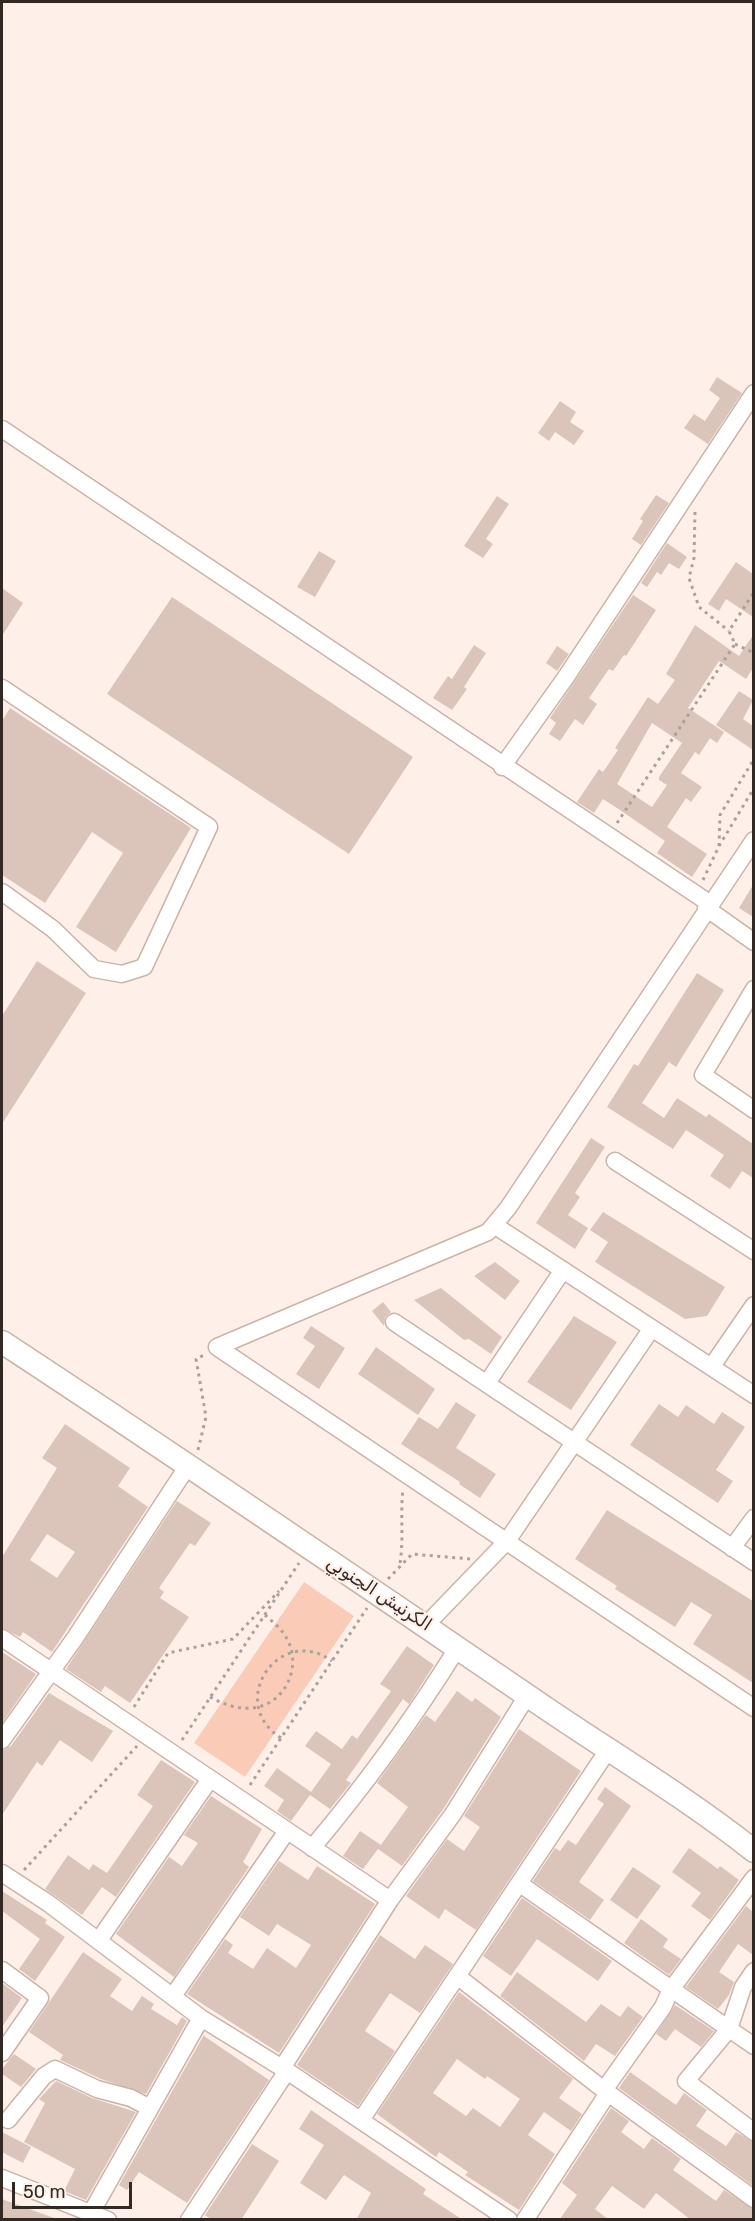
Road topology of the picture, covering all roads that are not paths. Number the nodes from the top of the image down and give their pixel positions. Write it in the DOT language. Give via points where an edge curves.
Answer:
graph roads {
  1 [pos="753,393"];
  2 [pos="2,429"];
  3 [pos="2,688"];
  4 [pos="502,767"];
  5 [pos="753,840"];
  6 [pos="2,892"];
  7 [pos="704,902"];
  8 [pos="753,942"];
  9 [pos="753,989"];
  10 [pos="753,1110"];
  11 [pos="615,1161"];
  12 [pos="494,1225"];
  13 [pos="753,1251"];
  14 [pos="563,1270"];
  15 [pos="753,1305"];
  16 [pos="394,1322"];
  17 [pos="652,1328"];
  18 [pos="2,1342"];
  19 [pos="712,1366"];
  20 [pos="487,1383"];
  21 [pos="753,1395"];
  22 [pos="576,1442"];
  23 [pos="187,1467"];
  24 [pos="753,1518"];
  25 [pos="507,1541"];
  26 [pos="732,1548"];
  27 [pos="753,1562"];
  28 [pos="426,1624"];
  29 [pos="2,1640"];
  30 [pos="458,1647"];
  31 [pos="52,1672"];
  32 [pos="527,1696"];
  33 [pos="753,1708"];
  34 [pos="2,1740"];
  35 [pos="608,1750"];
  36 [pos="210,1779"];
  37 [pos="287,1831"];
  38 [pos="312,1848"];
  39 [pos="753,1851"];
  40 [pos="2,1873"];
  41 [pos="753,1878"];
  42 [pos="520,1884"];
  43 [pos="390,1900"];
  44 [pos="99,1940"];
  45 [pos="2,1970"];
  46 [pos="753,1971"];
  47 [pos="457,1976"];
  48 [pos="670,1991"];
  49 [pos="173,1996"];
  50 [pos="201,2018"];
  51 [pos="729,2029"];
  52 [pos="753,2046"];
  53 [pos="2,2053"];
  54 [pos="284,2070"];
  55 [pos="606,2091"];
  56 [pos="150,2108"];
  57 [pos="8,2120"];
  58 [pos="361,2120"];
  59 [pos="753,2132"];
  60 [pos="2,2178"];
  61 [pos="753,2199"];
  62 [pos="91,2213"];
  63 [pos="108,2220"];
  64 [pos="189,2220"];
  65 [pos="509,2220"];
  66 [pos="525,2220"];
  1 -- 4 [label="street"];
  2 -- 4 [label="street"];
  3 -- 6 [label="street" via="209,827 144,968 122,974 94,969 53,929"];
  4 -- 7 [label="street"];
  5 -- 7 [label="street"];
  7 -- 8 [label="street"];
  7 -- 12 [label="street"];
  9 -- 10 [label="street" via="703,1075"];
  11 -- 13 [label="street"];
  12 -- 14 [label="street"];
  12 -- 25 [label="street" via="488,1232 218,1347"];
  14 -- 17 [label="street"];
  14 -- 20 [label="street"];
  15 -- 19 [label="street"];
  16 -- 20 [label="street"];
  17 -- 19 [label="street"];
  17 -- 22 [label="street"];
  18 -- 23 [label="main road, الكرنيش الجنوبي"];
  19 -- 21 [label="street"];
  20 -- 22 [label="street"];
  22 -- 25 [label="street"];
  22 -- 26 [label="street"];
  23 -- 28 [label="main road, الكرنيش الجنوبي"];
  23 -- 31 [label="street"];
  24 -- 26 [label="street"];
  25 -- 28 [label="street"];
  25 -- 33 [label="street"];
  26 -- 27 [label="street"];
  28 -- 30 [label="main road, الكرنيش الجنوبي"];
  29 -- 31 [label="street"];
  30 -- 32 [label="main road, الكرنيش الجنوبي"];
  30 -- 38 [label="street" via="369,1780"];
  31 -- 34 [label="street"];
  31 -- 36 [label="street"];
  32 -- 35 [label="main road, الكرنيش الجنوبي"];
  32 -- 43 [label="street" via="453,1814"];
  35 -- 39 [label="main road, الكرنيش الجنوبي"];
  35 -- 42 [label="street"];
  36 -- 37 [label="street"];
  36 -- 44 [label="street"];
  37 -- 38 [label="street"];
  37 -- 49 [label="street"];
  38 -- 43 [label="street"];
  40 -- 44 [label="street"];
  41 -- 48 [label="street"];
  42 -- 47 [label="street"];
  42 -- 48 [label="street"];
  43 -- 54 [label="street"];
  44 -- 49 [label="street"];
  45 -- 53 [label="street" via="40,1998"];
  46 -- 51 [label="street" via="743,1987"];
  47 -- 55 [label="street"];
  47 -- 58 [label="street"];
  48 -- 51 [label="street"];
  48 -- 55 [label="street"];
  49 -- 50 [label="street"];
  50 -- 54 [label="street"];
  50 -- 56 [label="street"];
  51 -- 52 [label="street"];
  51 -- 59 [label="street" via="686,2081"];
  54 -- 58 [label="street"];
  54 -- 64 [label="street"];
  55 -- 61 [label="street"];
  55 -- 66 [label="street"];
  56 -- 57 [label="street" via="55,2069 44,2076"];
  56 -- 62 [label="street"];
  58 -- 65 [label="street"];
  60 -- 62 [label="street"];
  62 -- 63 [label="street"];
}
